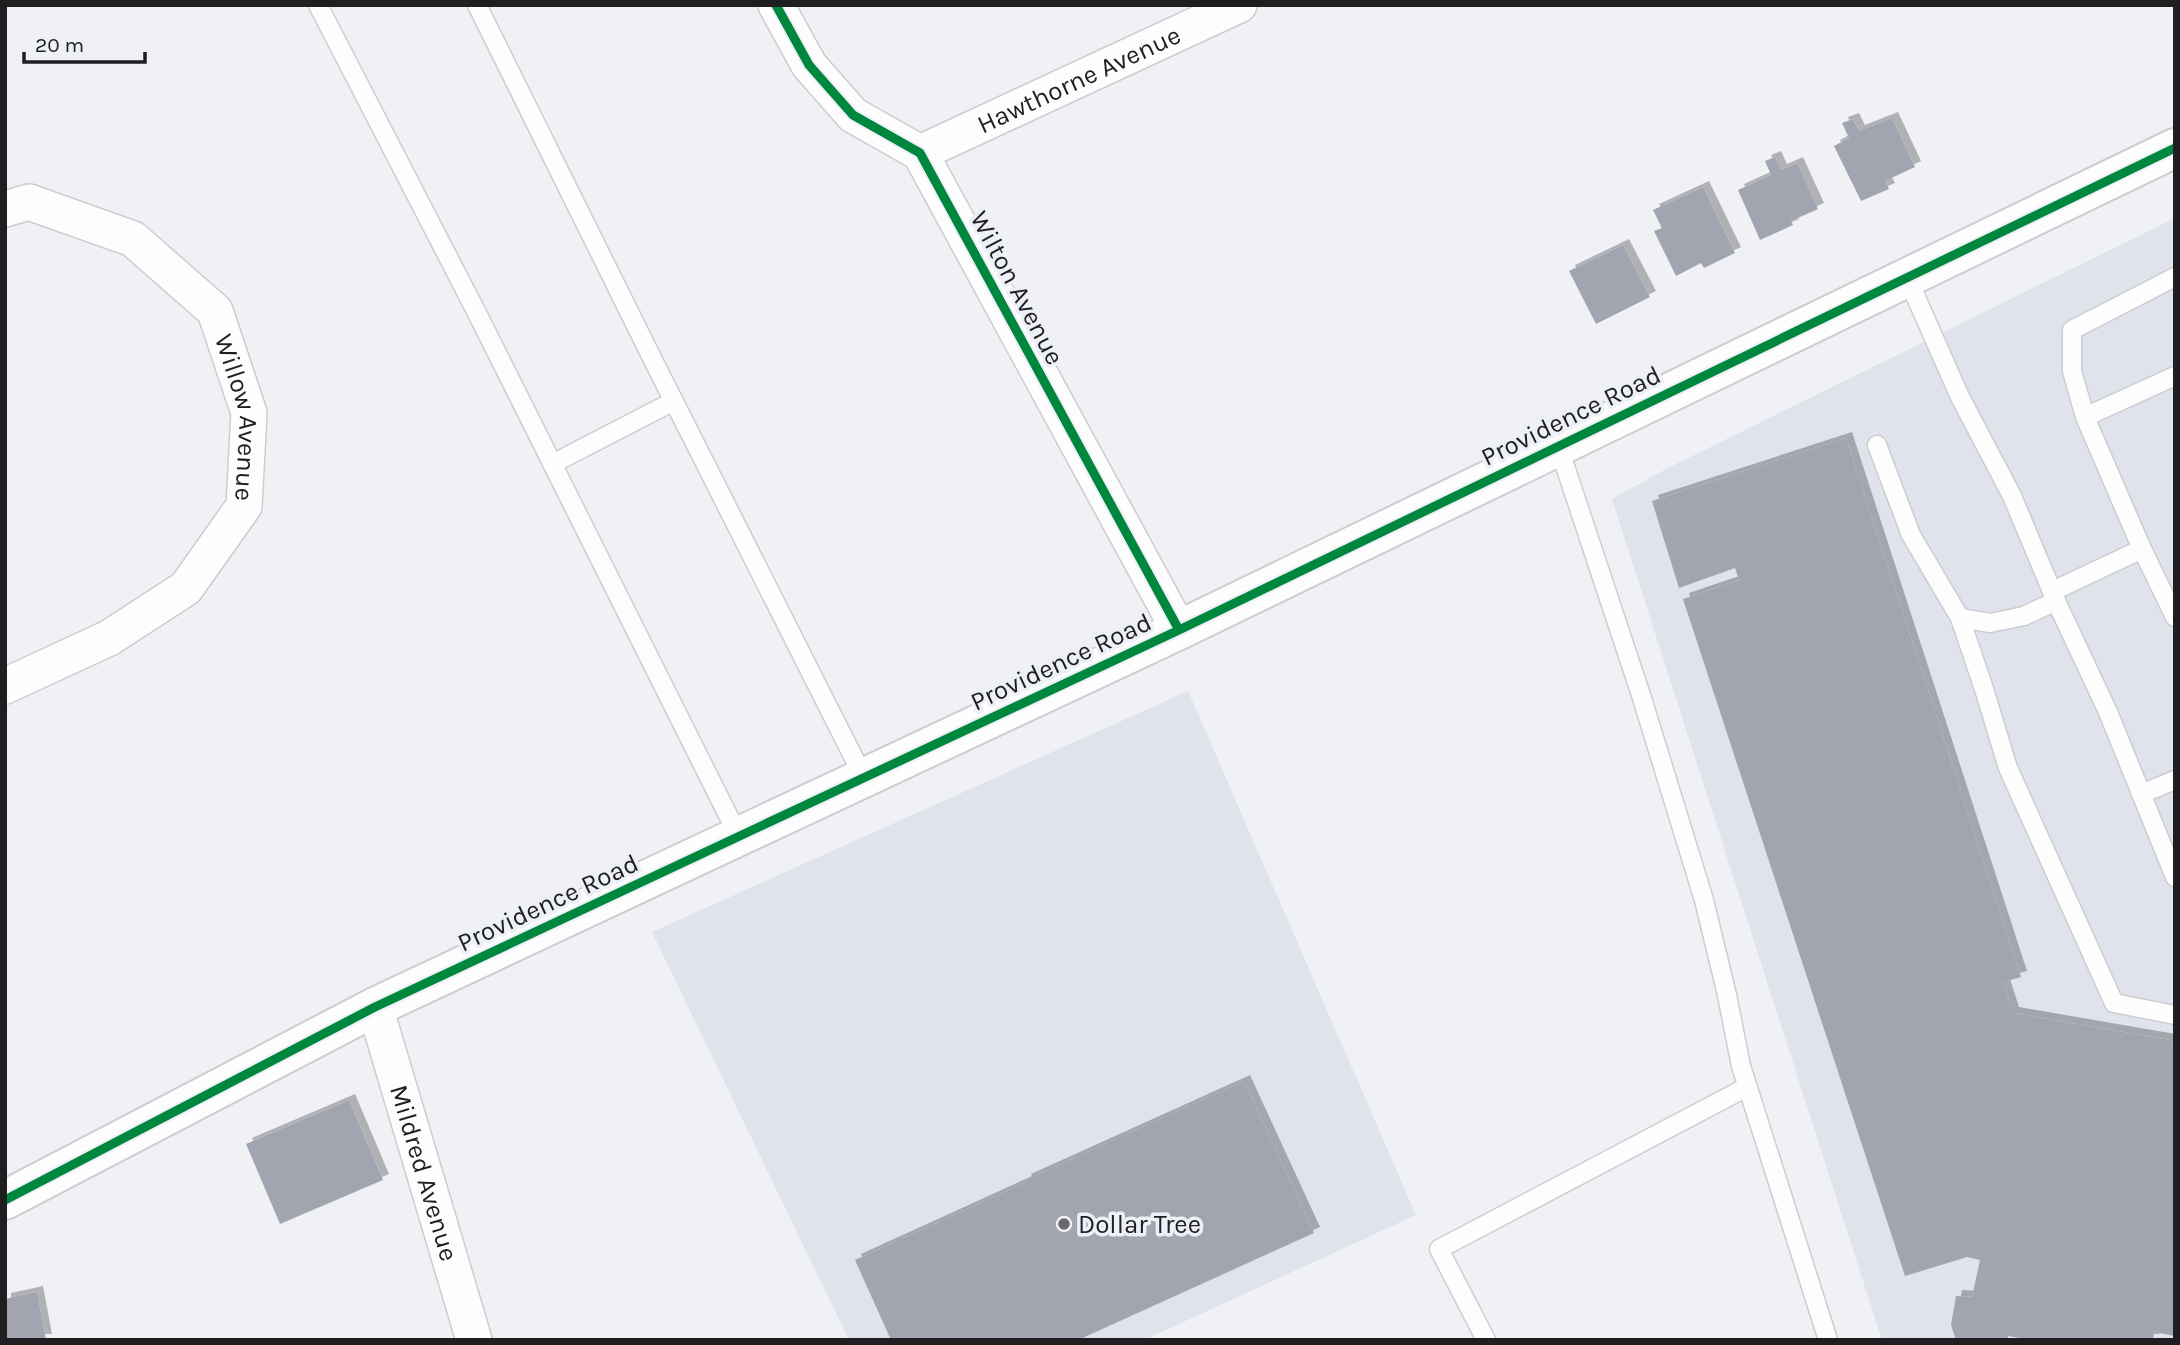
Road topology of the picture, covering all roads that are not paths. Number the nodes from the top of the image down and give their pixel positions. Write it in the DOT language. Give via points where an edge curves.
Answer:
graph roads {
  1 [pos="318,5"];
  2 [pos="477,5"];
  3 [pos="776,5"];
  4 [pos="1239,5"];
  5 [pos="2175,148"];
  6 [pos="920,153"];
  7 [pos="5,209"];
  8 [pos="1906,277"];
  9 [pos="2175,277"];
  10 [pos="2175,376"];
  11 [pos="674,401"];
  12 [pos="2085,417"];
  13 [pos="1877,444"];
  14 [pos="1558,445"];
  15 [pos="552,464"];
  16 [pos="2142,549"];
  17 [pos="2054,596"];
  18 [pos="2175,617"];
  19 [pos="1960,618"];
  20 [pos="1179,630"];
  21 [pos="5,686"];
  22 [pos="863,778"];
  23 [pos="2175,780"];
  24 [pos="2141,794"];
  25 [pos="738,836"];
  26 [pos="2175,877"];
  27 [pos="375,1007"];
  28 [pos="2175,1015"];
  29 [pos="1747,1087"];
  30 [pos="5,1200"];
  31 [pos="474,1340"];
  32 [pos="1486,1340"];
  33 [pos="1828,1340"];
  1 -- 15 [label="lane"];
  2 -- 11 [label="lane"];
  3 -- 6 [label="street" via="809,65 853,115"];
  4 -- 6 [label="street, Hawthorne Avenue"];
  5 -- 8 [label="street, Providence Road"];
  6 -- 20 [label="street, Wilton Avenue"];
  7 -- 21 [label="street, Willow Avenue" via="29,202 132,239 215,311 249,413 244,506 186,588 109,638"];
  8 -- 14 [label="street, Providence Road"];
  8 -- 17 [label="lane" via="1960,397 2012,496"];
  9 -- 12 [label="lane" via="2072,330 2072,371"];
  10 -- 12 [label="lane"];
  11 -- 15 [label="lane"];
  11 -- 22 [label="lane"];
  12 -- 16 [label="lane"];
  13 -- 19 [label="lane" via="1911,535"];
  14 -- 20 [label="street, Providence Road"];
  14 -- 29 [label="lane" via="1704,900"];
  15 -- 25 [label="lane"];
  16 -- 17 [label="lane"];
  16 -- 18 [label="lane"];
  17 -- 19 [label="lane" via="2024,616 1990,623"];
  17 -- 24 [label="lane"];
  19 -- 28 [label="lane" via="2008,768 2114,1003"];
  20 -- 22 [label="street, Providence Road"];
  22 -- 25 [label="street, Providence Road"];
  23 -- 24 [label="lane"];
  24 -- 26 [label="lane"];
  25 -- 27 [label="street, Providence Road"];
  27 -- 30 [label="street, Providence Road"];
  27 -- 31 [label="street, Mildred Avenue"];
  29 -- 32 [label="lane" via="1439,1249"];
  29 -- 33 [label="lane"];
}
